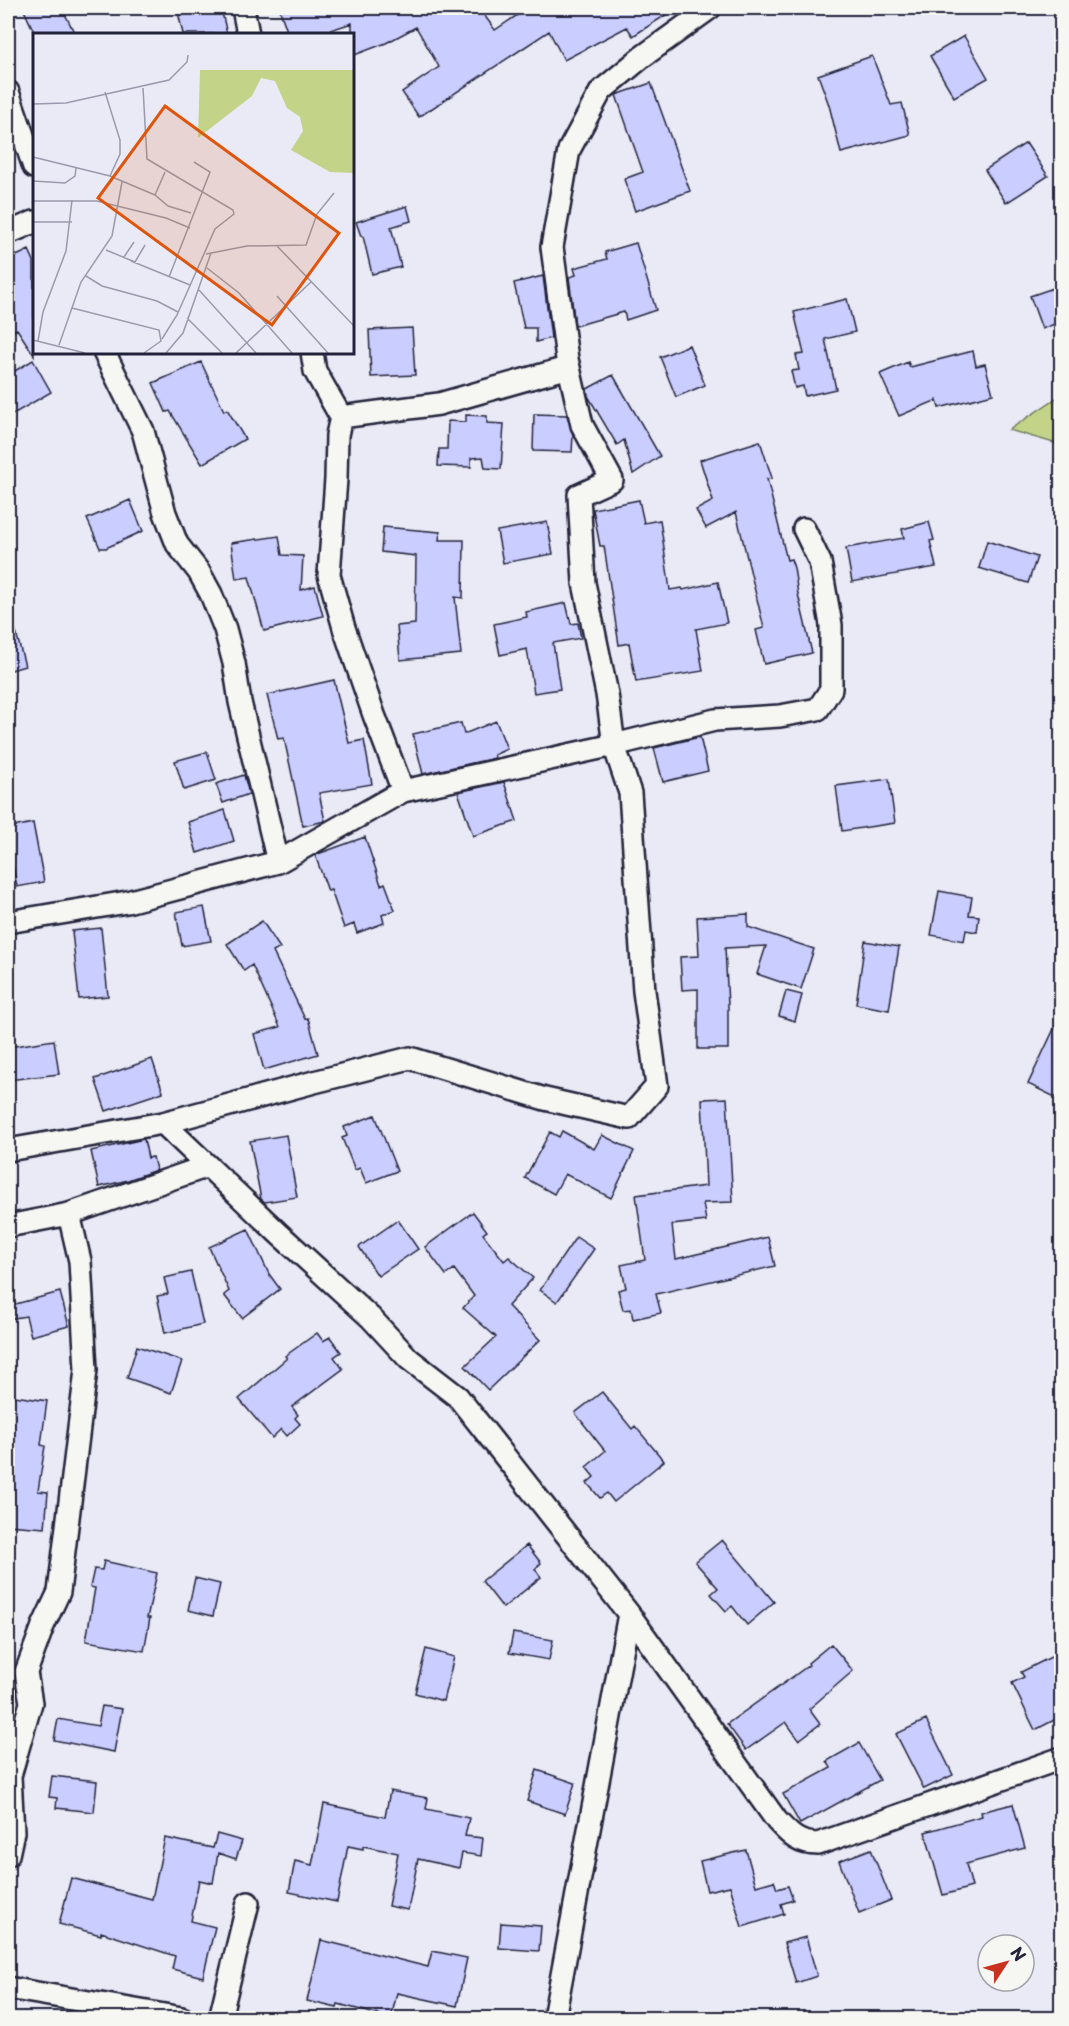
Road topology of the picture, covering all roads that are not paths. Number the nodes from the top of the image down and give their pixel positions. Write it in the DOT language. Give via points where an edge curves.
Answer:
graph roads {
  1 [pos="243,8"];
  2 [pos="710,8"];
  3 [pos="248,33"];
  4 [pos="8,92"];
  5 [pos="33,164"];
  6 [pos="33,222"];
  7 [pos="8,233"];
  8 [pos="105,354"];
  9 [pos="312,354"];
  10 [pos="569,368"];
  11 [pos="341,417"];
  12 [pos="804,529"];
  13 [pos="615,745"];
  14 [pos="404,791"];
  15 [pos="278,862"];
  16 [pos="8,922"];
  17 [pos="163,1123"];
  18 [pos="8,1150"];
  19 [pos="208,1166"];
  20 [pos="69,1214"];
  21 [pos="8,1226"];
  22 [pos="629,1614"];
  23 [pos="1062,1758"];
  24 [pos="8,1855"];
  25 [pos="248,1903"];
  26 [pos="8,1988"];
  27 [pos="182,2019"];
  28 [pos="220,2019"];
  29 [pos="554,2019"];
  1 -- 3 [label="street"];
  2 -- 10 [label="street" via="601,91 569,150 552,247"];
  4 -- 5 [label="street"];
  6 -- 7 [label="street"];
  8 -- 15 [label="street" via="142,431 177,544 199,572 225,629"];
  9 -- 11 [label="street" via="315,371"];
  10 -- 11 [label="street" via="438,404"];
  10 -- 13 [label="street" via="582,425 612,480 579,495 584,582"];
  11 -- 14 [label="street" via="329,575 351,650"];
  12 -- 13 [label="street" via="820,562 831,625 831,689 818,708 780,716 715,720"];
  13 -- 14 [label="street"];
  13 -- 17 [label="street" via="630,793 644,991 657,1086 629,1118 545,1099 410,1058"];
  14 -- 15 [label="street"];
  15 -- 16 [label="street" via="127,902"];
  17 -- 18 [label="street"];
  17 -- 19 [label="street"];
  19 -- 20 [label="street"];
  19 -- 22 [label="street" via="371,1318 409,1359 458,1397"];
  20 -- 21 [label="street"];
  20 -- 24 [label="street" via="80,1261 86,1370 59,1592 26,1672 31,1703 10,1776 13,1832"];
  22 -- 23 [label="street" via="777,1821 793,1838 806,1844 818,1844"];
  22 -- 29 [label="street"];
  25 -- 28 [label="street"];
  26 -- 27 [label="street"];
}
